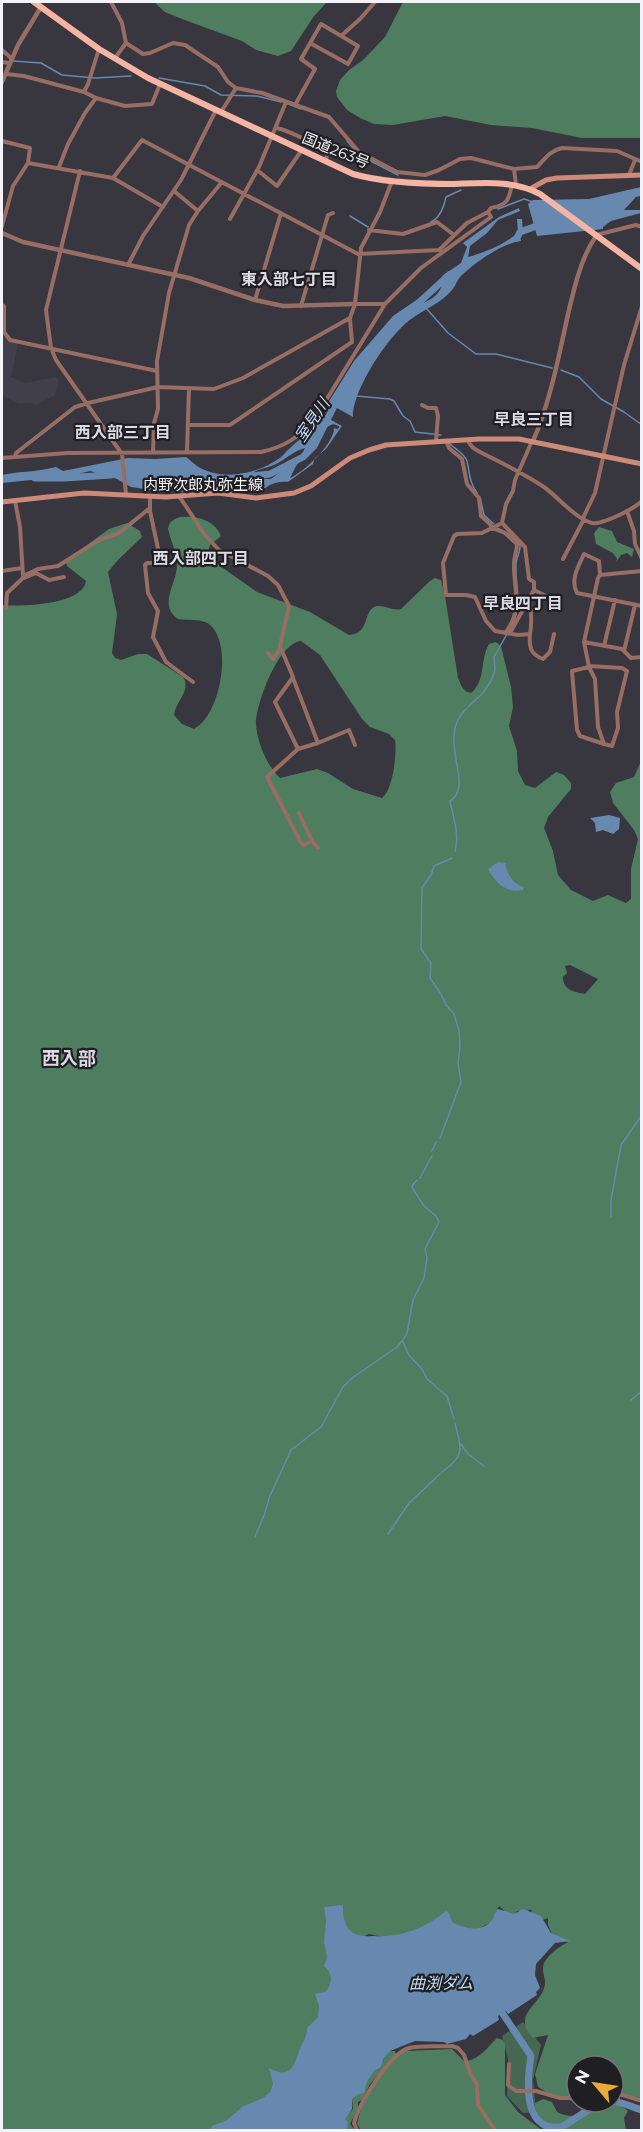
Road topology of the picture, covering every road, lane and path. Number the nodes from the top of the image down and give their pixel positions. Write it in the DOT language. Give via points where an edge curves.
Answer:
graph roads {
  1 [pos="34,2"];
  2 [pos="111,2"];
  3 [pos="375,2"];
  4 [pos="41,7"];
  5 [pos="341,36"];
  6 [pos="126,43"];
  7 [pos="310,43"];
  8 [pos="99,49"];
  9 [pos="2,50"];
  10 [pos="115,58"];
  11 [pos="10,61"];
  12 [pos="2,62"];
  13 [pos="6,74"];
  14 [pos="2,82"];
  15 [pos="160,84"];
  16 [pos="236,88"];
  17 [pos="84,92"];
  18 [pos="96,98"];
  19 [pos="286,102"];
  20 [pos="295,105"];
  21 [pos="219,111"];
  22 [pos="277,128"];
  23 [pos="273,136"];
  24 [pos="2,141"];
  25 [pos="302,150"];
  26 [pos="635,160"];
  27 [pos="326,161"];
  28 [pos="642,162"];
  29 [pos="28,163"];
  30 [pos="190,165"];
  31 [pos="59,167"];
  32 [pos="514,169"];
  33 [pos="257,170"];
  34 [pos="80,171"];
  35 [pos="642,175"];
  36 [pos="630,176"];
  37 [pos="395,177"];
  38 [pos="114,178"];
  39 [pos="222,182"];
  40 [pos="514,184"];
  41 [pos="530,189"];
  42 [pos="174,191"];
  43 [pos="244,194"];
  44 [pos="163,207"];
  45 [pos="198,211"];
  46 [pos="488,212"];
  47 [pos="281,213"];
  48 [pos="333,213"];
  49 [pos="230,219"];
  50 [pos="2,226"];
  51 [pos="642,227"];
  52 [pos="369,230"];
  53 [pos="2,233"];
  54 [pos="594,234"];
  55 [pos="322,235"];
  56 [pos="454,236"];
  57 [pos="60,250"];
  58 [pos="360,254"];
  59 [pos="128,265"];
  60 [pos="642,269"];
  61 [pos="175,275"];
  62 [pos="255,300"];
  63 [pos="2,304"];
  64 [pos="355,304"];
  65 [pos="386,304"];
  66 [pos="642,306"];
  67 [pos="301,307"];
  68 [pos="350,318"];
  69 [pos="51,348"];
  70 [pos="156,371"];
  71 [pos="158,387"];
  72 [pos="189,388"];
  73 [pos="88,403"];
  74 [pos="422,405"];
  75 [pos="188,425"];
  76 [pos="436,436"];
  77 [pos="468,440"];
  78 [pos="446,441"];
  79 [pos="533,441"];
  80 [pos="187,451"];
  81 [pos="121,453"];
  82 [pos="153,453"];
  83 [pos="604,456"];
  84 [pos="15,457"];
  85 [pos="2,458"];
  86 [pos="642,464"];
  87 [pos="519,471"];
  88 [pos="126,493"];
  89 [pos="179,496"];
  90 [pos="150,497"];
  91 [pos="15,500"];
  92 [pos="642,501"];
  93 [pos="2,502"];
  94 [pos="150,508"];
  95 [pos="627,511"];
  96 [pos="584,519"];
  97 [pos="502,523"];
  98 [pos="492,528"];
  99 [pos="563,559"];
  100 [pos="642,559"];
  101 [pos="22,568"];
  102 [pos="2,571"];
  103 [pos="642,571"];
  104 [pos="600,575"];
  105 [pos="23,577"];
  106 [pos="63,577"];
  107 [pos="534,591"];
  108 [pos="594,596"];
  109 [pos="530,597"];
  110 [pos="548,597"];
  111 [pos="615,600"];
  112 [pos="635,605"];
  113 [pos="642,606"];
  114 [pos="6,608"];
  115 [pos="508,632"];
  116 [pos="530,634"];
  117 [pos="554,634"];
  118 [pos="584,642"];
  119 [pos="604,646"];
  120 [pos="281,648"];
  121 [pos="624,651"];
  122 [pos="268,653"];
  123 [pos="642,657"];
  124 [pos="589,667"];
  125 [pos="293,677"];
  126 [pos="193,682"];
  127 [pos="318,743"];
  128 [pos="604,744"];
  129 [pos="355,745"];
  130 [pos="298,749"];
  131 [pos="299,813"];
  132 [pos="312,841"];
  133 [pos="318,848"];
  134 [pos="509,2064"];
  135 [pos="625,2096"];
  136 [pos="565,2099"];
  137 [pos="642,2101"];
  138 [pos="357,2130"];
  139 [pos="495,2130"];
  1 -- 4 [label="highway, 国道263号"];
  2 -- 6 [label="street" via="122,23"];
  3 -- 5 [label="street"];
  4 -- 8 [label="highway, 国道263号"];
  4 -- 11 [label="street"];
  5 -- 7 [label="street" via="321,24"];
  5 -- 7 [label="street" via="358,46 348,64"];
  6 -- 10 [label="street"];
  6 -- 16 [label="street" via="144,54 173,43 184,45 218,67"];
  7 -- 20 [label="street" via="301,59 315,69"];
  8 -- 10 [label="highway, 国道263号"];
  8 -- 17 [label="street"];
  9 -- 11 [label="street"];
  10 -- 15 [label="highway, 国道263号"];
  11 -- 12 [label="street"];
  11 -- 13 [label="street"];
  13 -- 14 [label="street"];
  13 -- 17 [label="street"];
  15 -- 18 [label="street" via="152,104 125,106"];
  15 -- 21 [label="highway, 国道263号"];
  16 -- 19 [label="street"];
  16 -- 21 [label="street"];
  17 -- 18 [label="street"];
  18 -- 31 [label="street"];
  19 -- 20 [label="street"];
  19 -- 22 [label="street"];
  20 -- 37 [label="street" via="329,117 358,152"];
  21 -- 23 [label="highway, 国道263号"];
  21 -- 30 [label="street" via="201,137"];
  22 -- 23 [label="street"];
  22 -- 27 [label="street" via="321,149 327,154"];
  23 -- 25 [label="highway, 国道263号"];
  23 -- 33 [label="street"];
  24 -- 29 [label="street" via="30,148"];
  25 -- 27 [label="highway, 国道263号"];
  25 -- 33 [label="street" via="277,186"];
  26 -- 28 [label="street"];
  26 -- 32 [label="street" via="617,151 562,148 546,155 537,167"];
  26 -- 36 [label="street"];
  27 -- 37 [label="highway, 国道263号" via="353,174"];
  29 -- 31 [label="street"];
  29 -- 50 [label="street" via="14,186"];
  30 -- 38 [label="street" via="142,140"];
  30 -- 39 [label="street"];
  30 -- 42 [label="street"];
  31 -- 34 [label="street"];
  32 -- 37 [label="street" via="471,158 425,175"];
  32 -- 40 [label="street"];
  33 -- 43 [label="street"];
  34 -- 38 [label="street"];
  34 -- 57 [label="street"];
  35 -- 36 [label="main road"];
  36 -- 41 [label="main road" via="557,178"];
  37 -- 40 [label="highway, 国道263号" via="436,183"];
  37 -- 52 [label="street"];
  38 -- 44 [label="street"];
  39 -- 43 [label="street"];
  39 -- 45 [label="street"];
  40 -- 41 [label="highway, 国道263号"];
  40 -- 46 [label="street" via="509,200"];
  41 -- 54 [label="highway, 国道263号"];
  42 -- 44 [label="street"];
  42 -- 45 [label="street"];
  43 -- 47 [label="street"];
  43 -- 49 [label="street"];
  44 -- 59 [label="street"];
  45 -- 61 [label="street" via="189,225"];
  46 -- 56 [label="street" via="467,223"];
  46 -- 65 [label="street" via="491,217 421,268"];
  47 -- 55 [label="street"];
  47 -- 62 [label="street"];
  48 -- 55 [label="street" via="328,214"];
  51 -- 54 [label="street"];
  52 -- 56 [label="street" via="403,234 437,222"];
  52 -- 58 [label="street"];
  53 -- 57 [label="street"];
  54 -- 60 [label="highway, 国道263号"];
  54 -- 79 [label="street" via="578,277 546,408"];
  55 -- 58 [label="street"];
  55 -- 67 [label="street"];
  56 -- 58 [label="street" via="439,250"];
  57 -- 59 [label="street"];
  57 -- 69 [label="street" via="46,310"];
  58 -- 64 [label="street"];
  59 -- 61 [label="street"];
  61 -- 62 [label="street"];
  61 -- 70 [label="street"];
  62 -- 67 [label="street"];
  63 -- 69 [label="street" via="4,332 10,340"];
  64 -- 65 [label="street"];
  64 -- 67 [label="street"];
  64 -- 68 [label="street"];
  65 -- 80 [label="street" via="314,420 294,440 261,452"];
  66 -- 83 [label="street"];
  68 -- 72 [label="street" via="243,378 214,389"];
  68 -- 75 [label="street" via="352,342 230,425"];
  69 -- 70 [label="street"];
  69 -- 73 [label="street"];
  70 -- 71 [label="street"];
  71 -- 72 [label="street"];
  71 -- 73 [label="street"];
  71 -- 82 [label="street"];
  72 -- 75 [label="street"];
  73 -- 81 [label="street"];
  73 -- 84 [label="street" via="75,407"];
  74 -- 76 [label="street" via="436,408"];
  75 -- 80 [label="street"];
  76 -- 78 [label="main road, 内野次郎丸弥生線"];
  76 -- 89 [label="main road, 内野次郎丸弥生線" via="369,450 294,493 256,498 218,493"];
  77 -- 78 [label="main road, 内野次郎丸弥生線"];
  77 -- 79 [label="main road, 内野次郎丸弥生線"];
  77 -- 87 [label="street" via="484,454"];
  78 -- 98 [label="street" via="462,459 467,484 479,498 479,513"];
  79 -- 83 [label="main road, 内野次郎丸弥生線"];
  79 -- 87 [label="street"];
  80 -- 82 [label="street"];
  81 -- 82 [label="street"];
  81 -- 84 [label="street"];
  81 -- 88 [label="street"];
  83 -- 86 [label="main road, 内野次郎丸弥生線"];
  83 -- 96 [label="street"];
  84 -- 85 [label="street"];
  87 -- 96 [label="street"];
  87 -- 97 [label="street"];
  88 -- 90 [label="main road, 内野次郎丸弥生線"];
  88 -- 91 [label="main road, 内野次郎丸弥生線"];
  89 -- 90 [label="main road, 内野次郎丸弥生線"];
  89 -- 120 [label="street" via="219,550 278,585 289,606"];
  90 -- 94 [label="street"];
  91 -- 93 [label="main road, 内野次郎丸弥生線"];
  91 -- 101 [label="street"];
  92 -- 95 [label="street"];
  94 -- 105 [label="street" via="119,533 99,540 58,566"];
  94 -- 126 [label="street" via="160,558 159,563 146,566 148,593 158,611 153,637 166,662"];
  95 -- 96 [label="street" via="600,523"];
  95 -- 100 [label="street"];
  96 -- 99 [label="street"];
  97 -- 98 [label="street"];
  97 -- 107 [label="street" via="525,547"];
  98 -- 115 [label="street" via="517,544 514,564 518,600"];
  98 -- 115 [label="street" via="454,536 443,563 446,595 475,597 490,627"];
  101 -- 102 [label="street"];
  101 -- 105 [label="street"];
  103 -- 104 [label="street"];
  104 -- 108 [label="street"];
  104 -- 108 [label="street" via="599,561 584,554 574,587 577,593"];
  105 -- 106 [label="street" via="36,573 49,580"];
  105 -- 114 [label="street" via="7,593"];
  107 -- 109 [label="street"];
  107 -- 110 [label="street"];
  108 -- 111 [label="street"];
  108 -- 118 [label="street"];
  109 -- 115 [label="street"];
  109 -- 116 [label="street"];
  111 -- 112 [label="street"];
  111 -- 119 [label="street"];
  112 -- 113 [label="street"];
  112 -- 121 [label="street"];
  115 -- 116 [label="street"];
  116 -- 117 [label="street" via="531,651 543,659 550,652"];
  118 -- 119 [label="street"];
  118 -- 124 [label="street"];
  119 -- 121 [label="street"];
  120 -- 122 [label="street" via="273,659"];
  120 -- 125 [label="street"];
  121 -- 123 [label="street" via="631,658"];
  124 -- 128 [label="street" via="595,679 598,727"];
  124 -- 128 [label="street" via="572,671 577,730 580,736"];
  124 -- 128 [label="street" via="627,671 617,712 618,728 612,747"];
  125 -- 127 [label="street"];
  125 -- 130 [label="street" via="275,702"];
  127 -- 129 [label="street" via="349,730"];
  127 -- 130 [label="street"];
  130 -- 132 [label="street" via="267,777 301,843"];
  131 -- 132 [label="street"];
  132 -- 133 [label="street"];
  134 -- 136 [label="street" via="508,2085 519,2092 536,2091"];
  135 -- 137 [label="street"];
  138 -- 139 [label="street" via="354,2123 360,2106 395,2055 410,2048 452,2046 464,2055 477,2085 478,2105"];
}
